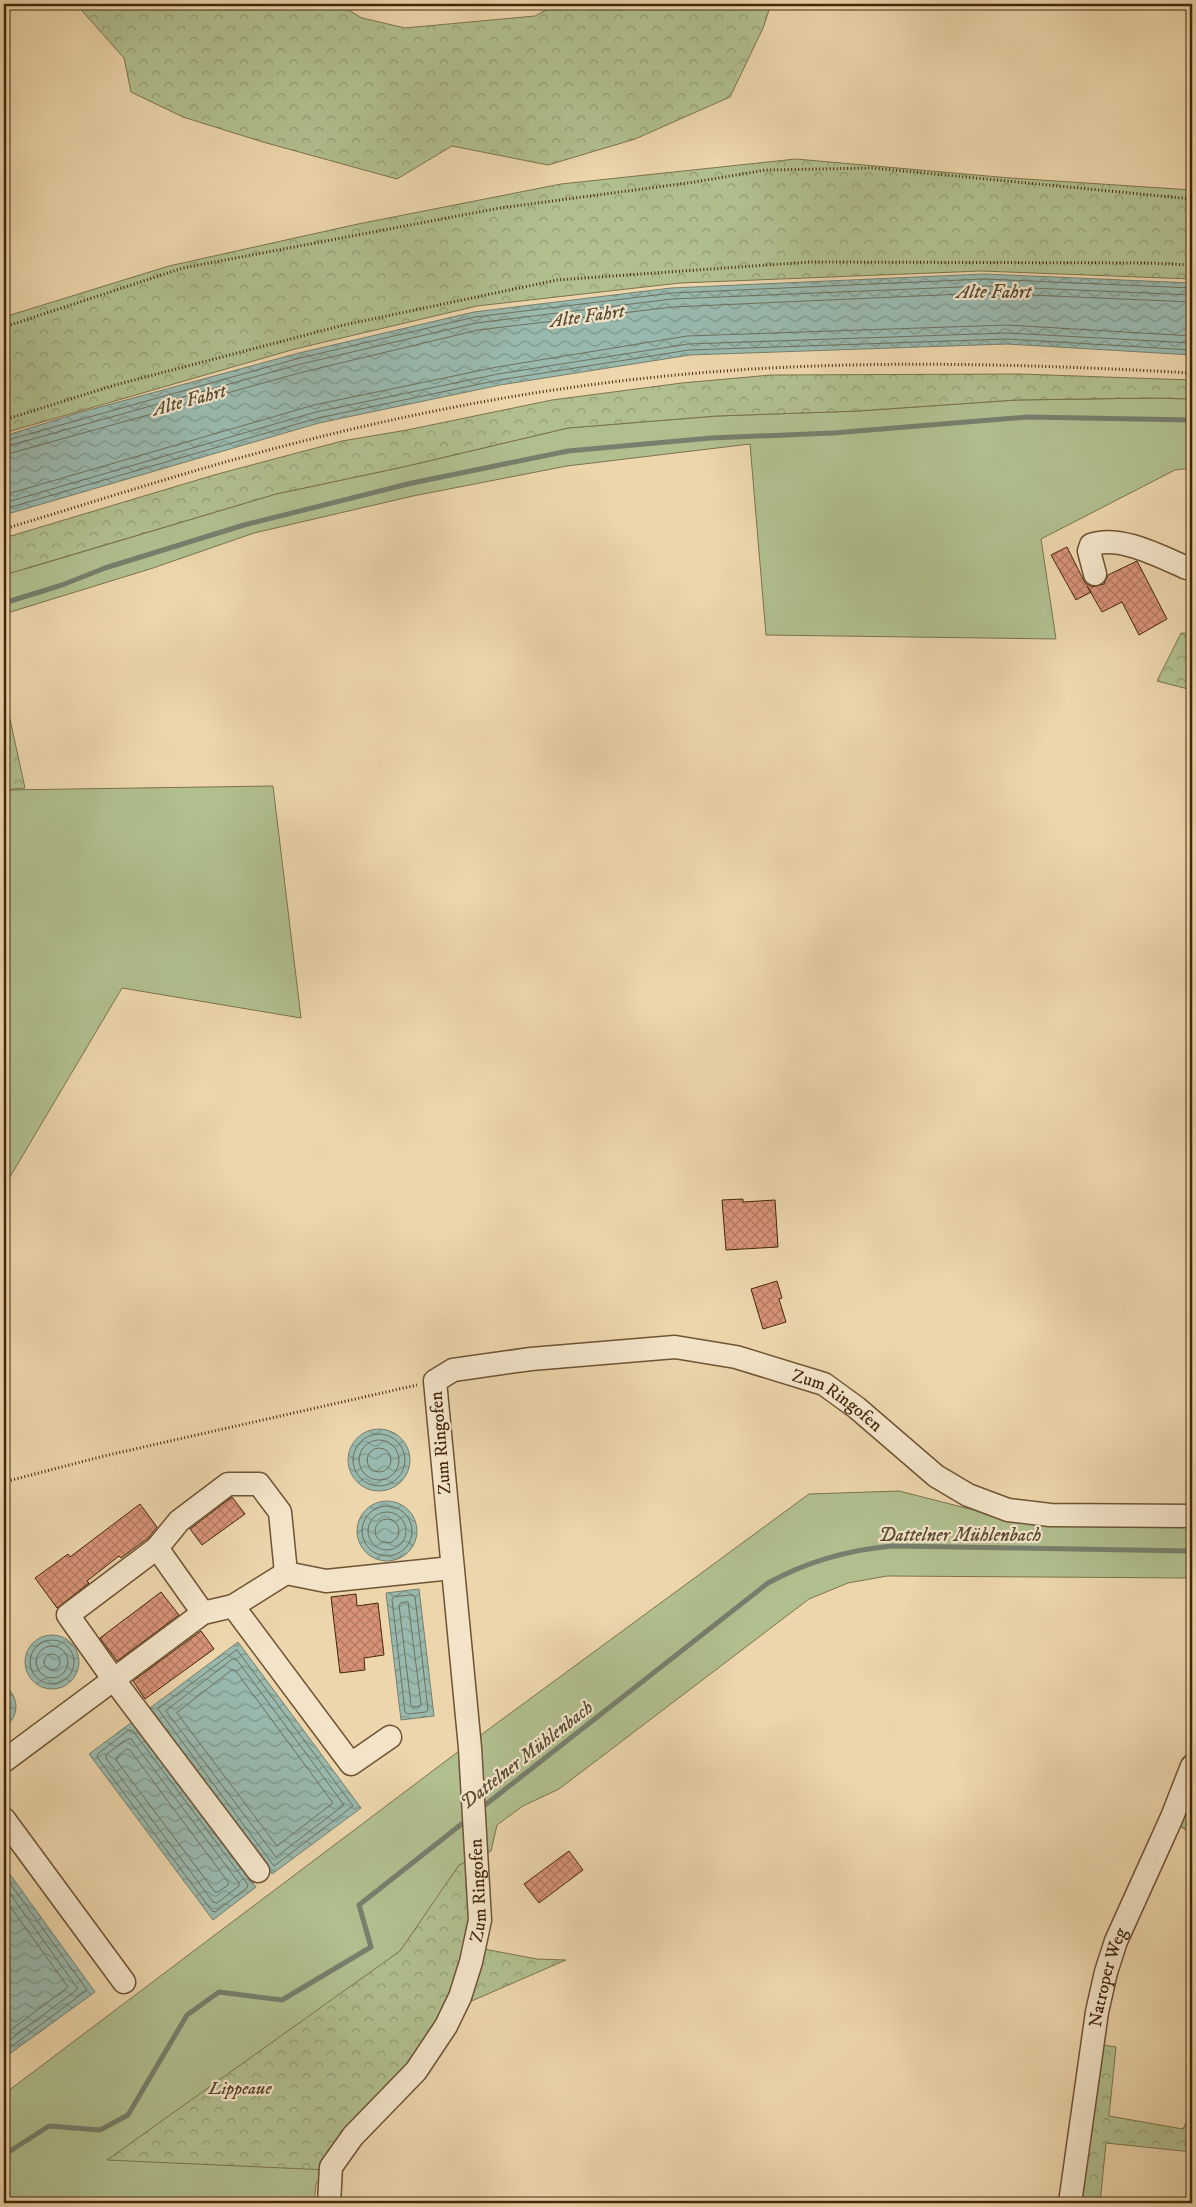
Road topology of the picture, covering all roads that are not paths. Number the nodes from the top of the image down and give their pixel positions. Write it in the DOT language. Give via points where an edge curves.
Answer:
graph roads {
  1 [pos="1192,565"];
  2 [pos="1096,574"];
  3 [pos="1192,1516"];
  4 [pos="157,1548"];
  5 [pos="452,1568"];
  6 [pos="286,1573"];
  7 [pos="233,1606"];
  8 [pos="203,1613"];
  9 [pos="114,1680"];
  10 [pos="390,1737"];
  11 [pos="4,1761"];
  12 [pos="1192,1766"];
  13 [pos="4,1819"];
  14 [pos="258,1871"];
  15 [pos="124,1982"];
  16 [pos="329,2203"];
  17 [pos="1070,2203"];
  1 -- 2 [label="street" via="1188,568 1142,549 1114,542 1098,542 1091,545 1089,551"];
  3 -- 5 [label="street, Zum Ringofen" via="1050,1515 1008,1510 968,1495 936,1476 824,1384 736,1357 675,1347 656,1348 531,1359 453,1370 435,1381"];
  4 -- 6 [label="street" via="179,1521 228,1484 259,1484 280,1512"];
  4 -- 8 [label="street"];
  4 -- 9 [label="street" via="68,1615"];
  5 -- 6 [label="street" via="326,1581"];
  5 -- 16 [label="street, Zum Ringofen" via="470,1748 480,1920 460,1997 446,2026 416,2071 353,2136 331,2168"];
  6 -- 7 [label="street"];
  7 -- 8 [label="street"];
  7 -- 10 [label="street" via="352,1764"];
  8 -- 9 [label="street"];
  9 -- 11 [label="street"];
  9 -- 14 [label="street"];
  12 -- 17 [label="street, Natroper Weg" via="1106,1972"];
  13 -- 15 [label="street"];
}
